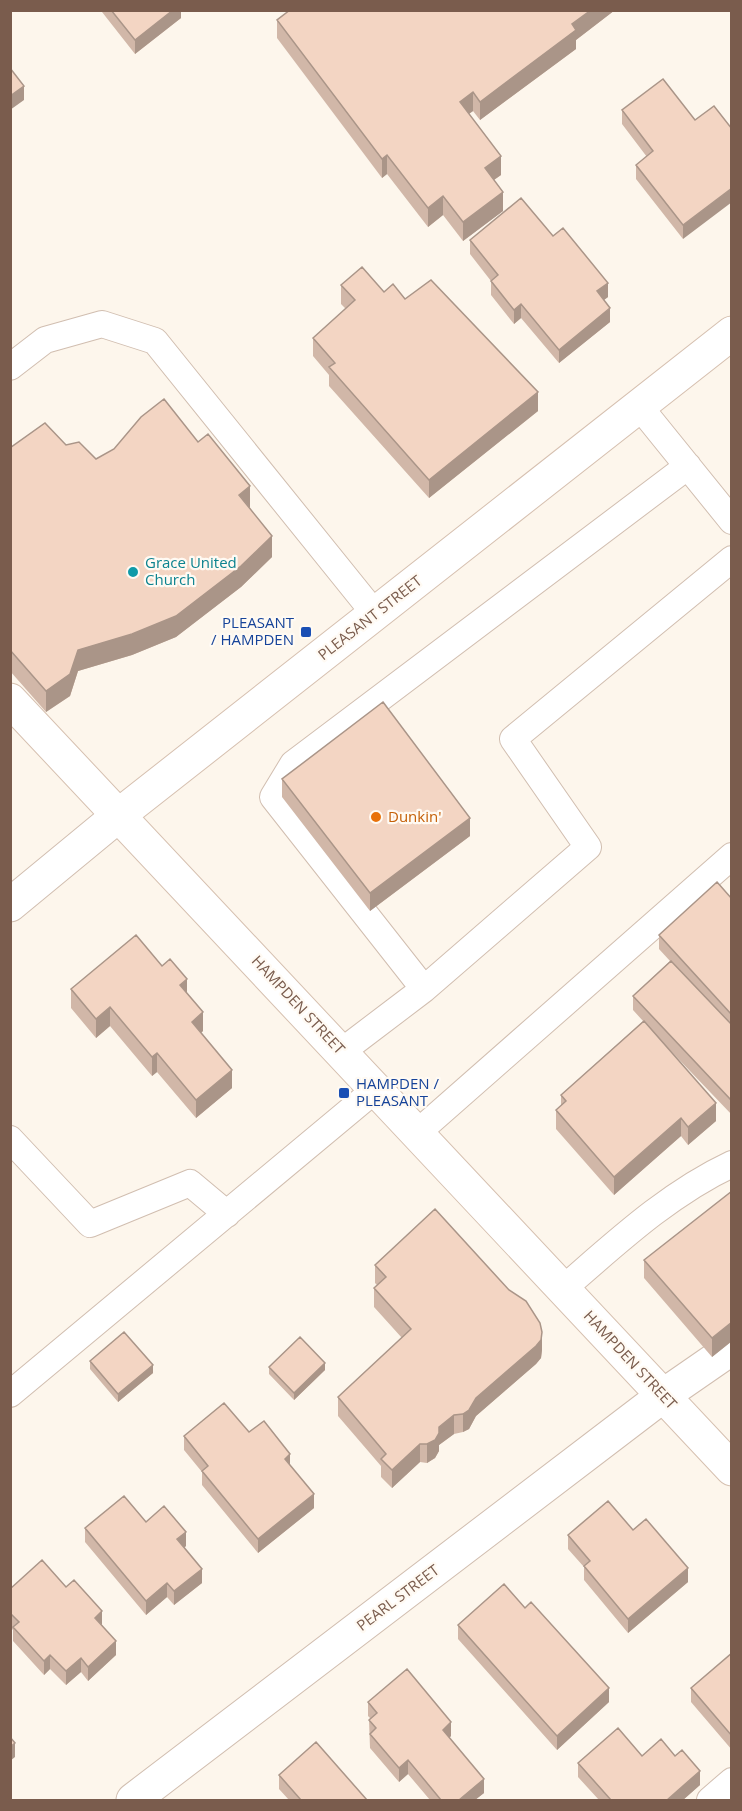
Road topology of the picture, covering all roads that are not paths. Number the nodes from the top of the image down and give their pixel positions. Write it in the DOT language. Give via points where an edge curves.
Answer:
graph roads {
  1 [pos="732,333"];
  2 [pos="10,367"];
  3 [pos="639,406"];
  4 [pos="688,466"];
  5 [pos="732,521"];
  6 [pos="732,559"];
  7 [pos="375,614"];
  8 [pos="10,700"];
  9 [pos="118,815"];
  10 [pos="732,856"];
  11 [pos="10,905"];
  12 [pos="424,990"];
  13 [pos="341,1052"];
  14 [pos="376,1089"];
  15 [pos="417,1133"];
  16 [pos="10,1139"];
  17 [pos="732,1164"];
  18 [pos="227,1214"];
  19 [pos="564,1288"];
  20 [pos="732,1348"];
  21 [pos="10,1394"];
  22 [pos="664,1395"];
  23 [pos="732,1469"];
  24 [pos="732,1781"];
  25 [pos="132,1800"];
  26 [pos="710,1800"];
  1 -- 3 [label="main road, PLEASANT STREET"];
  2 -- 7 [label="lane" via="45,339 102,324 155,341"];
  3 -- 4 [label="lane"];
  3 -- 7 [label="main road, PLEASANT STREET"];
  4 -- 5 [label="lane"];
  4 -- 12 [label="lane" via="293,764 273,796"];
  6 -- 12 [label="lane" via="513,739 588,847"];
  7 -- 9 [label="main road, PLEASANT STREET"];
  8 -- 9 [label="main road, HAMPDEN STREET"];
  9 -- 11 [label="main road, PLEASANT STREET"];
  9 -- 13 [label="main road, HAMPDEN STREET"];
  10 -- 15 [label="lane"];
  12 -- 13 [label="lane"];
  13 -- 14 [label="main road, HAMPDEN STREET"];
  14 -- 15 [label="main road, HAMPDEN STREET"];
  14 -- 18 [label="lane"];
  15 -- 19 [label="main road, HAMPDEN STREET"];
  16 -- 18 [label="lane" via="90,1224 190,1183"];
  17 -- 19 [label="lane" via="710,1174 643,1220"];
  18 -- 21 [label="lane"];
  19 -- 22 [label="main road, HAMPDEN STREET"];
  20 -- 22 [label="main road, PEARL STREET"];
  22 -- 23 [label="main road, HAMPDEN STREET"];
  22 -- 25 [label="main road, PEARL STREET"];
  24 -- 26 [label="lane"];
}
